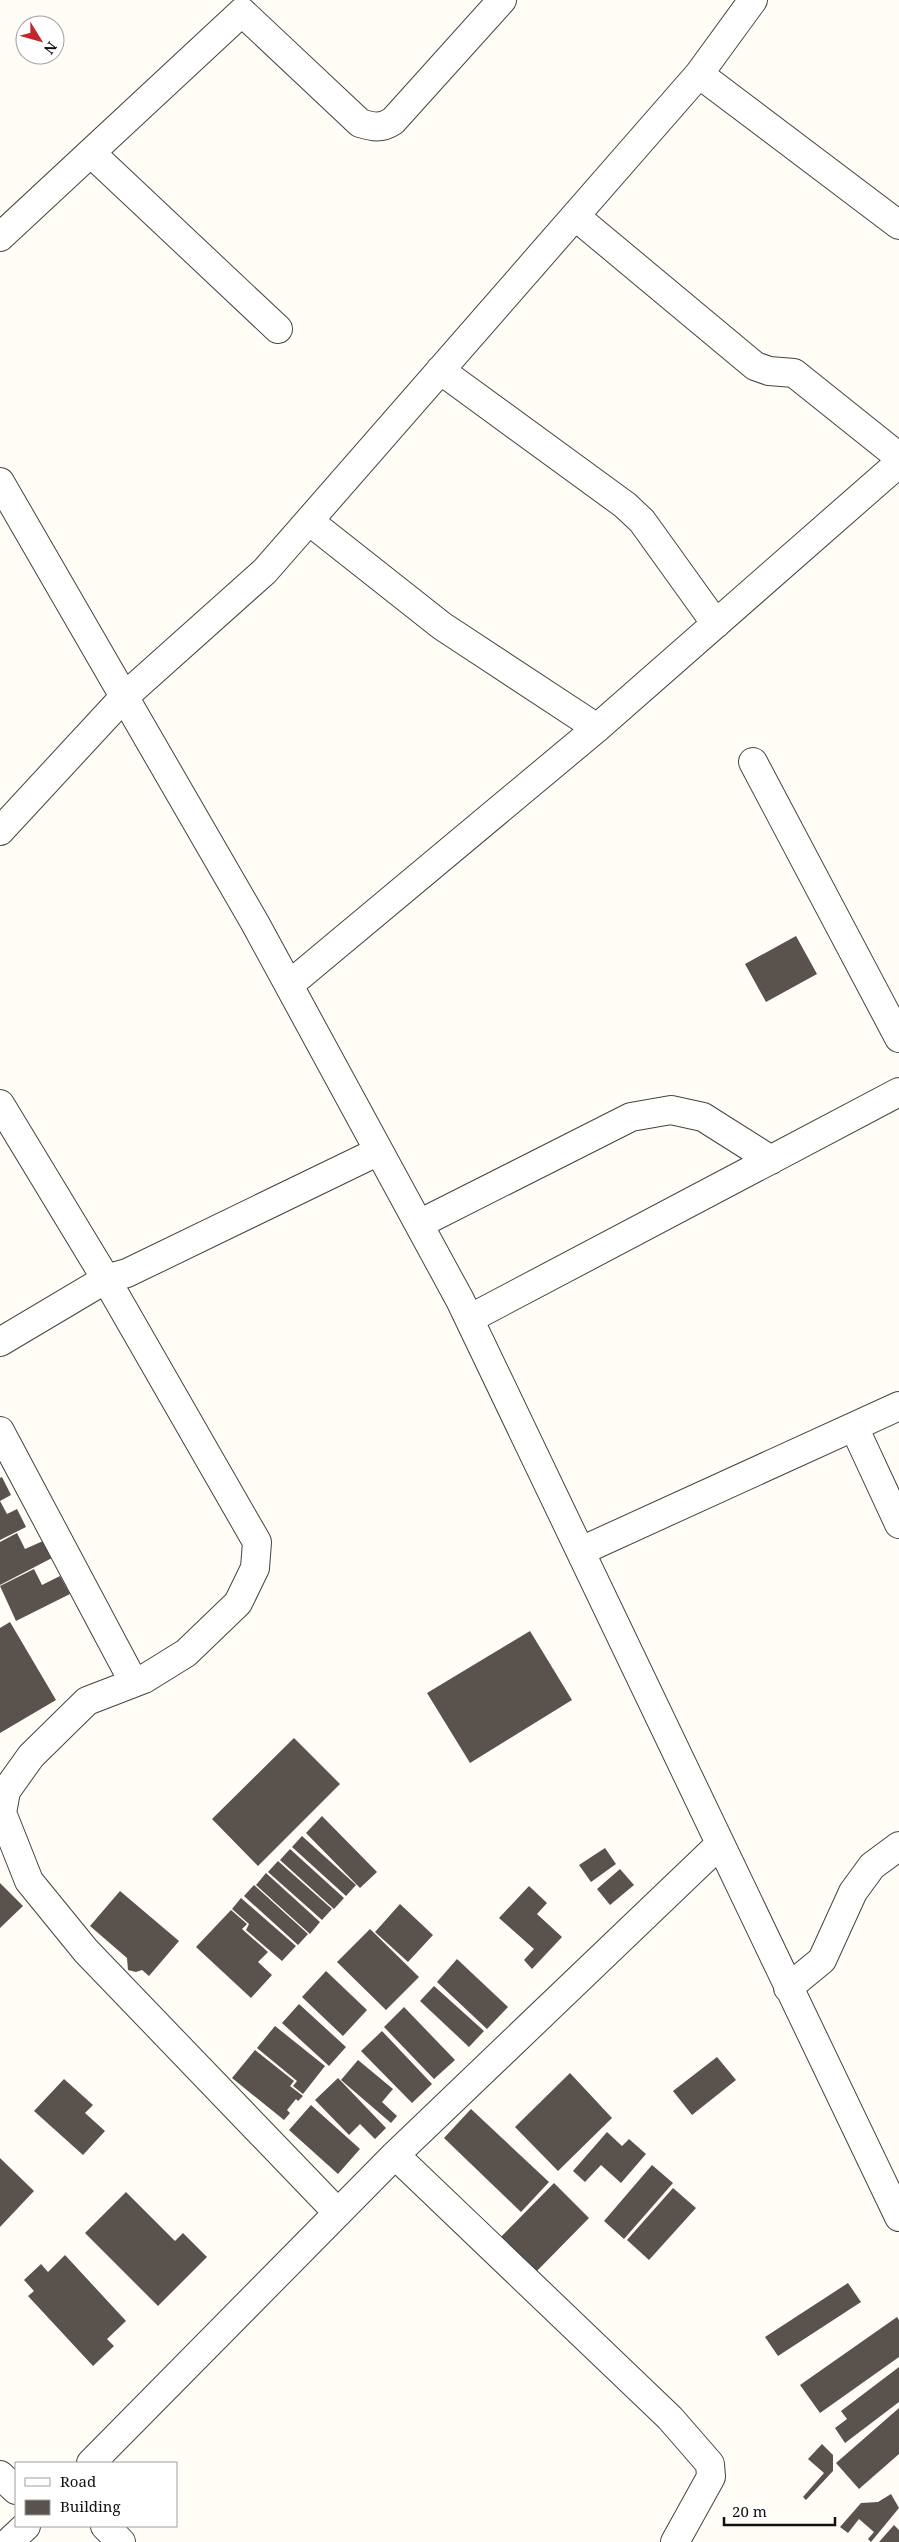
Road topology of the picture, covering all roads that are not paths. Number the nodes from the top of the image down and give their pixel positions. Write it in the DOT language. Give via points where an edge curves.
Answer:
graph roads {
  1 [pos="502,0"];
  2 [pos="753,0"];
  3 [pos="248,6"];
  4 [pos="699,74"];
  5 [pos="90,153"];
  6 [pos="575,216"];
  7 [pos="899,225"];
  8 [pos="0,237"];
  9 [pos="278,329"];
  10 [pos="440,370"];
  11 [pos="899,457"];
  12 [pos="899,463"];
  13 [pos="0,482"];
  14 [pos="309,521"];
  15 [pos="716,624"];
  16 [pos="124,697"];
  17 [pos="597,728"];
  18 [pos="753,762"];
  19 [pos="0,831"];
  20 [pos="289,985"];
  21 [pos="899,1038"];
  22 [pos="899,1092"];
  23 [pos="0,1104"];
  24 [pos="379,1151"];
  25 [pos="771,1160"];
  26 [pos="419,1224"];
  27 [pos="106,1279"];
  28 [pos="469,1319"];
  29 [pos="0,1342"];
  30 [pos="899,1406"];
  31 [pos="854,1427"];
  32 [pos="0,1431"];
  33 [pos="899,1524"];
  34 [pos="581,1552"];
  35 [pos="134,1683"];
  36 [pos="720,1844"];
  37 [pos="899,1846"];
  38 [pos="788,1988"];
  39 [pos="395,2155"];
  40 [pos="338,2214"];
  41 [pos="899,2217"];
  42 [pos="92,2462"];
  43 [pos="0,2475"];
  44 [pos="15,2489"];
  45 [pos="25,2527"];
  46 [pos="106,2527"];
  47 [pos="9,2542"];
  48 [pos="121,2542"];
  49 [pos="675,2542"];
  1 -- 3 [label="street" via="393,121 384,127 360,123"];
  2 -- 4 [label="street"];
  3 -- 5 [label="street"];
  4 -- 6 [label="street"];
  4 -- 7 [label="street"];
  5 -- 8 [label="street"];
  5 -- 9 [label="street"];
  6 -- 10 [label="street"];
  6 -- 11 [label="street" via="755,366 794,373"];
  10 -- 14 [label="street"];
  10 -- 15 [label="street" via="625,505 642,521"];
  12 -- 15 [label="street"];
  13 -- 16 [label="street"];
  14 -- 16 [label="street" via="265,571"];
  14 -- 17 [label="street" via="442,626"];
  15 -- 17 [label="street"];
  16 -- 19 [label="street"];
  16 -- 20 [label="street"];
  17 -- 20 [label="street"];
  18 -- 21 [label="street"];
  20 -- 24 [label="street"];
  22 -- 25 [label="street"];
  23 -- 27 [label="street"];
  24 -- 26 [label="street"];
  24 -- 27 [label="street" via="126,1273"];
  25 -- 26 [label="street" via="703,1117 671,1110 630,1117"];
  25 -- 28 [label="street"];
  26 -- 28 [label="street"];
  27 -- 29 [label="street"];
  27 -- 35 [label="street" via="257,1542 255,1568 238,1603 186,1653"];
  28 -- 34 [label="street"];
  30 -- 31 [label="street"];
  31 -- 33 [label="street"];
  31 -- 34 [label="street"];
  32 -- 35 [label="street"];
  34 -- 36 [label="street"];
  35 -- 40 [label="street" via="87,1700 30,1756 6,1791 2,1813 29,1880 86,1951"];
  36 -- 38 [label="street"];
  36 -- 39 [label="street"];
  37 -- 38 [label="street" via="872,1866 853,1892 822,1960"];
  38 -- 41 [label="street"];
  39 -- 40 [label="street"];
  39 -- 49 [label="street" via="670,2418 710,2464 711,2477"];
  40 -- 42 [label="street"];
  43 -- 44 [label="street"];
  45 -- 47 [label="street"];
  46 -- 48 [label="street"];
}
